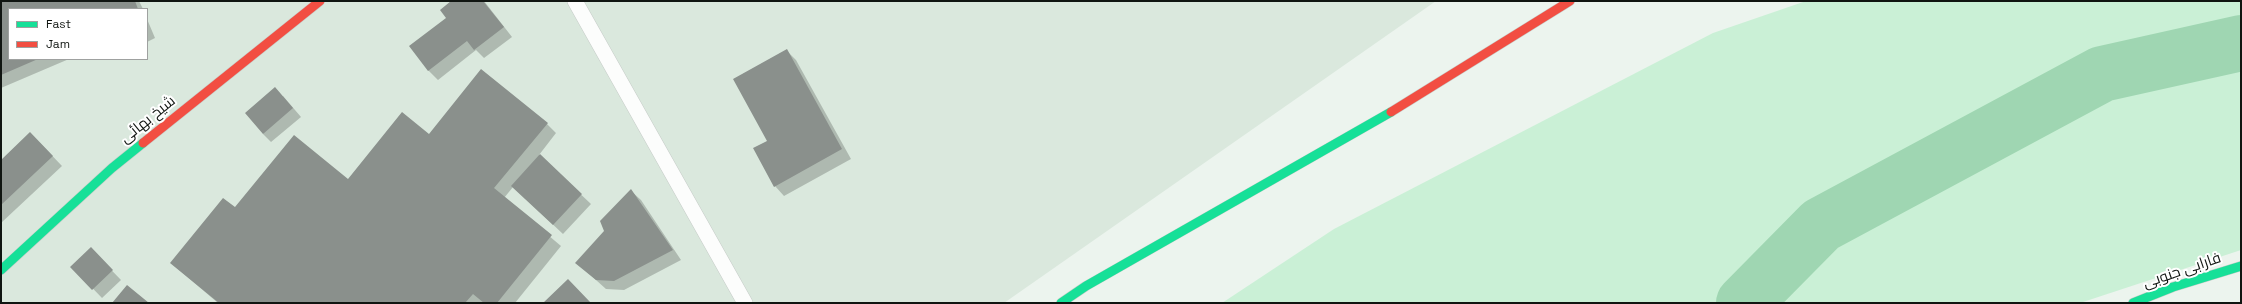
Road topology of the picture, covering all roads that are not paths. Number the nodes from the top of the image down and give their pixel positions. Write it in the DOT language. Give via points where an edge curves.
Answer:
graph roads {
  1 [pos="320,1"];
  2 [pos="575,1"];
  3 [pos="1570,1"];
  4 [pos="2241,266"];
  5 [pos="1,270"];
  6 [pos="745,303"];
  7 [pos="1061,303"];
  8 [pos="2133,303"];
  1 -- 5 [label="street, شیخ بهائی" via="112,168"];
  2 -- 6 [label="lane"];
  3 -- 7 [label="street" via="1414,99 1086,286"];
  4 -- 8 [label="street, فارابی جنوبی" via="2173,286"];
}
